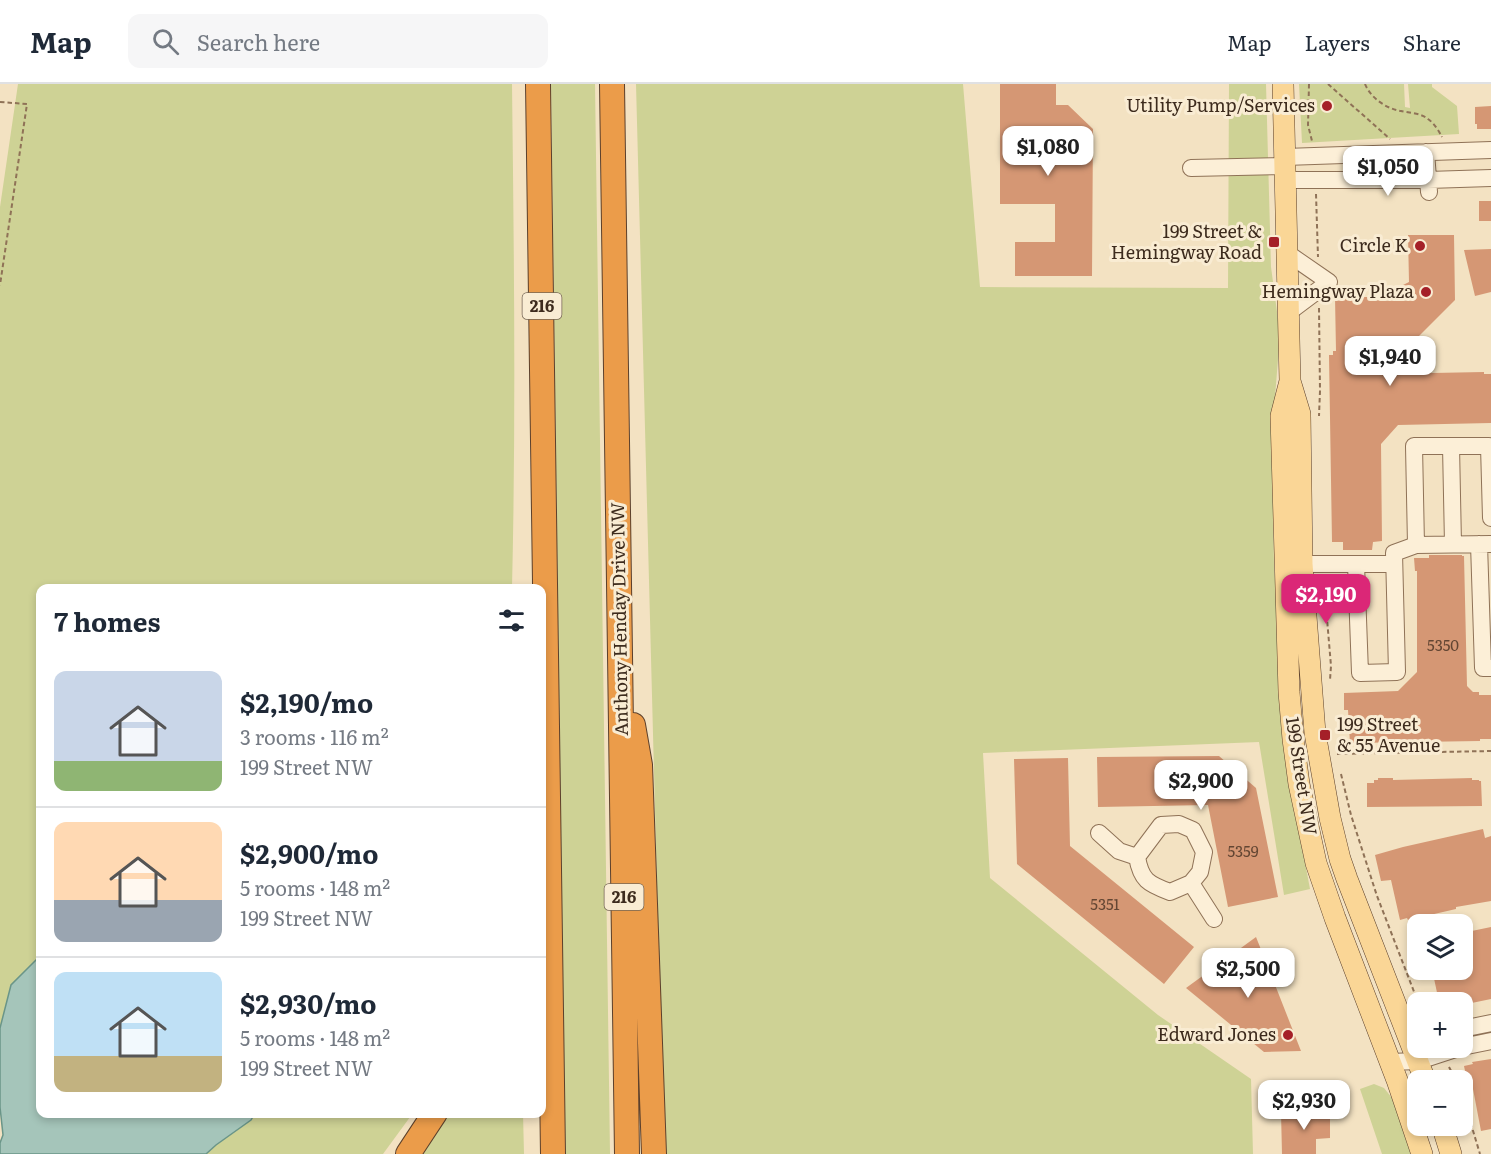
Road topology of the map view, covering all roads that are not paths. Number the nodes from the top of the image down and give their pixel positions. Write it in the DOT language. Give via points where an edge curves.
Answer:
graph roads {
  1 [pos="538,84"];
  2 [pos="612,84"];
  3 [pos="1283,84"];
  4 [pos="1491,150"];
  5 [pos="1426,152"];
  6 [pos="1191,168"];
  7 [pos="1285,168"];
  8 [pos="1491,178"];
  9 [pos="1429,186"];
  10 [pos="1287,253"];
  11 [pos="1289,312"];
  12 [pos="1451,446"];
  13 [pos="1490,446"];
  14 [pos="1491,518"];
  15 [pos="545,529"];
  16 [pos="1453,544"];
  17 [pos="1485,544"];
  18 [pos="1416,545"];
  19 [pos="1293,564"];
  20 [pos="1356,564"];
  21 [pos="1394,564"];
  22 [pos="537,584"];
  23 [pos="546,584"];
  24 [pos="546,607"];
  25 [pos="620,640"];
  26 [pos="1491,668"];
  27 [pos="1099,833"];
  28 [pos="1137,857"];
  29 [pos="1191,883"];
  30 [pos="1214,919"];
  31 [pos="1491,1023"];
  32 [pos="1473,1027"];
  33 [pos="1407,1028"];
  34 [pos="1491,1041"];
  35 [pos="1473,1045"];
  36 [pos="1419,1058"];
  37 [pos="1389,1062"];
  38 [pos="432,1118"];
  39 [pos="1445,1136"];
  40 [pos="408,1154"];
  41 [pos="553,1154"];
  42 [pos="627,1154"];
  43 [pos="654,1154"];
  44 [pos="1422,1154"];
  45 [pos="1451,1154"];
  1 -- 15 [label="highway, 216"];
  2 -- 25 [label="highway, Anthony Henday Drive NW / 216"];
  3 -- 7 [label="main road, 199 Street NW"];
  4 -- 5 [label="street"];
  5 -- 7 [label="street" via="1312,156"];
  5 -- 9 [label="street"];
  6 -- 7 [label="street"];
  7 -- 9 [label="street" via="1313,181"];
  7 -- 10 [label="main road, 199 Street NW"];
  8 -- 9 [label="street"];
  10 -- 11 [label="main road, 199 Street NW"];
  10 -- 11 [label="street" via="1318,282"];
  11 -- 19 [label="main road, 199 Street NW" via="1290,381 1281,416"];
  12 -- 13 [label="street"];
  12 -- 16 [label="street"];
  12 -- 18 [label="street" via="1414,446"];
  13 -- 14 [label="street"];
  15 -- 22 [label="highway"];
  15 -- 23 [label="highway, 216"];
  16 -- 17 [label="street"];
  16 -- 18 [label="street"];
  17 -- 26 [label="street" via="1483,668"];
  18 -- 21 [label="street" via="1394,554"];
  19 -- 20 [label="street"];
  19 -- 33 [label="main road, 199 Street NW" via="1315,733 1340,860"];
  19 -- 37 [label="main road, 199 Street NW" via="1289,692 1299,784 1316,863"];
  20 -- 21 [label="street"];
  20 -- 21 [label="street" via="1360,673 1397,672"];
  24 -- 41 [label="highway, 216"];
  25 -- 42 [label="highway, Anthony Henday Drive NW / 216"];
  25 -- 43 [label="highway" via="640,765"];
  27 -- 28 [label="street" via="1119,851"];
  28 -- 29 [label="street" via="1145,880 1156,887 1170,892"];
  28 -- 29 [label="street" via="1161,825 1179,824 1193,830 1204,852 1200,872"];
  29 -- 30 [label="street"];
  31 -- 32 [label="street"];
  34 -- 35 [label="street"];
  36 -- 37 [label="street"];
  37 -- 44 [label="main road, 199 Street NW"];
  38 -- 40 [label="highway"];
  39 -- 45 [label="main road"];
}
